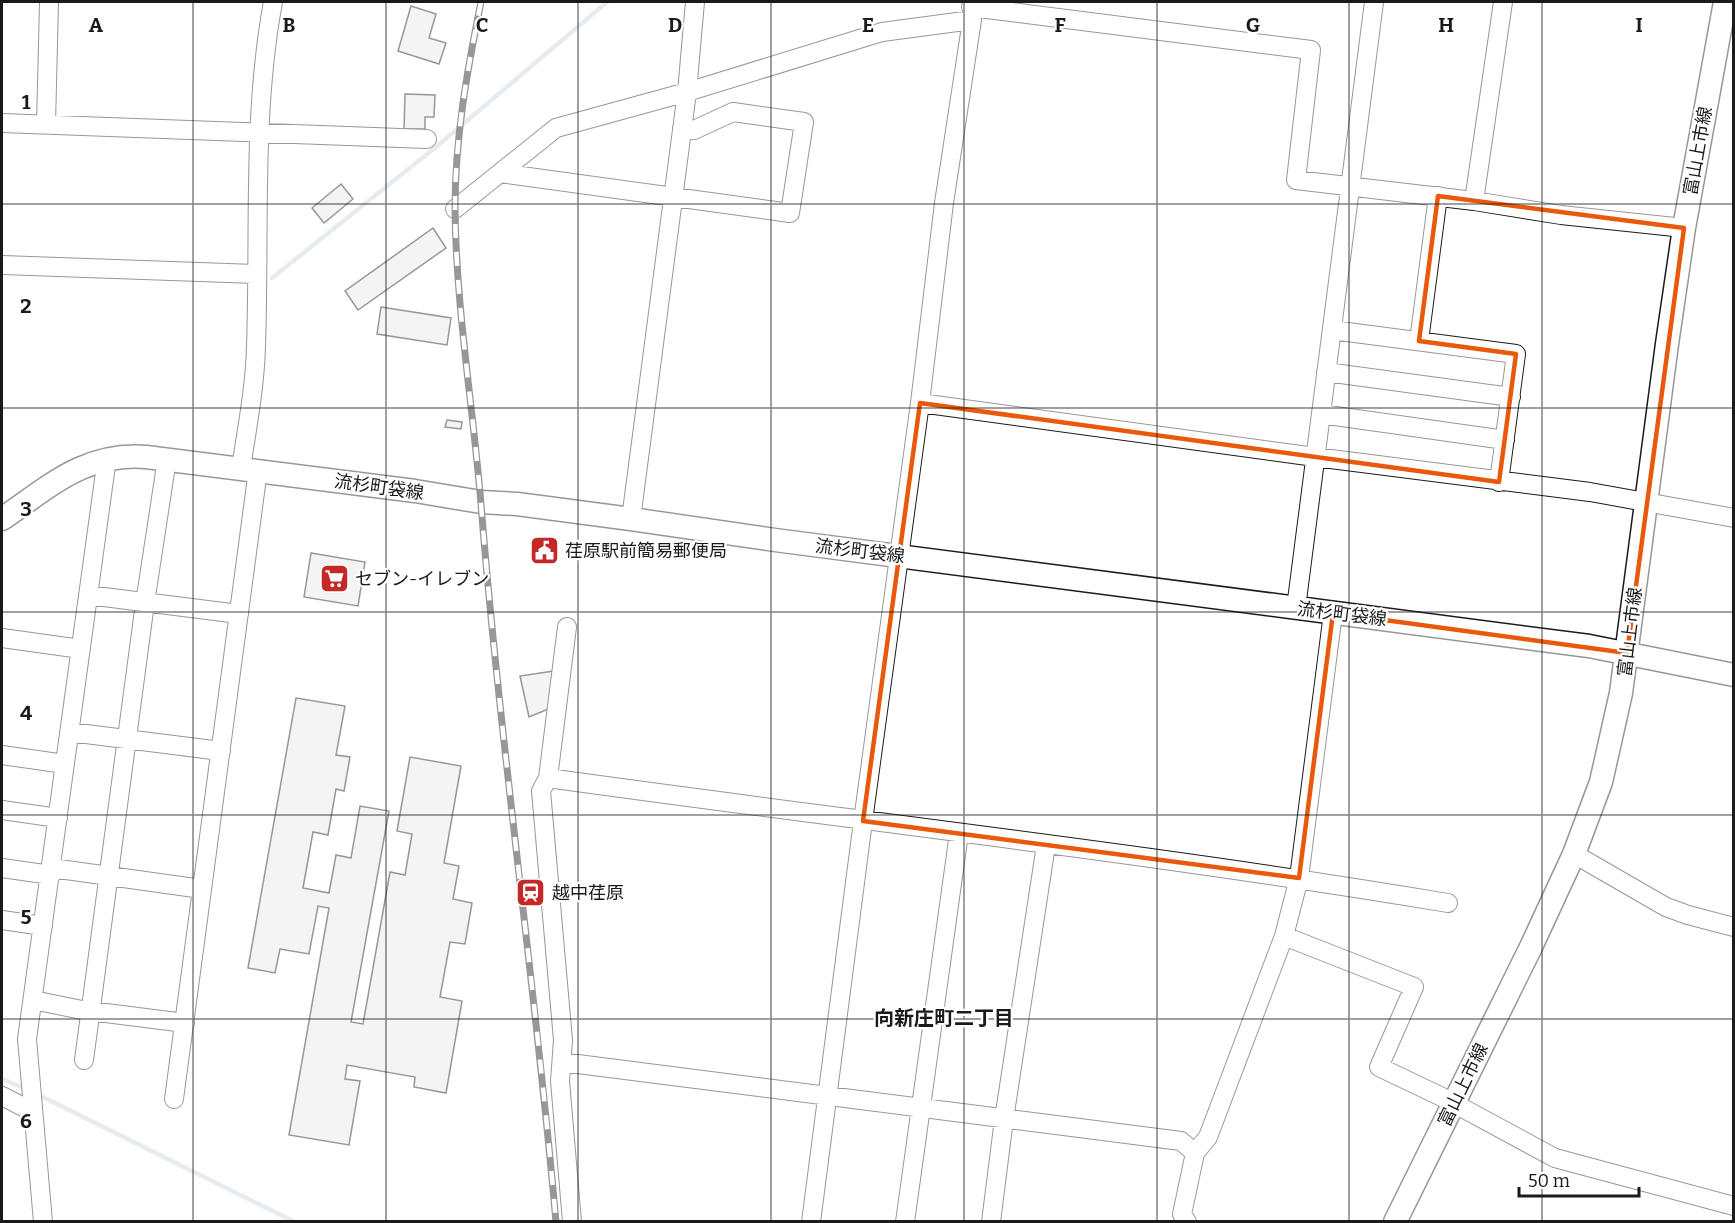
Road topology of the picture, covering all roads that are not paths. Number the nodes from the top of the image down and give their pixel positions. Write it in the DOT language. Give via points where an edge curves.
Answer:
graph roads {
  1 [pos="49,2"];
  2 [pos="273,2"];
  3 [pos="694,2"];
  4 [pos="1374,2"];
  5 [pos="1503,2"];
  6 [pos="1725,2"];
  7 [pos="972,9"];
  8 [pos="687,92"];
  9 [pos="2,123"];
  10 [pos="46,125"];
  11 [pos="682,128"];
  12 [pos="260,134"];
  13 [pos="427,139"];
  14 [pos="500,173"];
  15 [pos="1350,187"];
  16 [pos="1438,196"];
  17 [pos="673,197"];
  18 [pos="1474,201"];
  19 [pos="455,209"];
  20 [pos="1684,228"];
  21 [pos="2,265"];
  22 [pos="256,274"];
  23 [pos="1332,330"];
  24 [pos="1419,341"];
  25 [pos="1326,372"];
  26 [pos="1512,397"];
  27 [pos="920,403"];
  28 [pos="1321,414"];
  29 [pos="1505,440"];
  30 [pos="1315,457"];
  31 [pos="107,458"];
  32 [pos="167,459"];
  33 [pos="249,469"];
  34 [pos="1499,482"];
  35 [pos="1646,501"];
  36 [pos="1734,518"];
  37 [pos="2,519"];
  38 [pos="632,519"];
  39 [pos="899,556"];
  40 [pos="88,596"];
  41 [pos="145,603"];
  42 [pos="1296,608"];
  43 [pos="1333,613"];
  44 [pos="239,614"];
  45 [pos="567,627"];
  46 [pos="2,638"];
  47 [pos="81,648"];
  48 [pos="1628,653"];
  49 [pos="1734,675"];
  50 [pos="70,732"];
  51 [pos="126,739"];
  52 [pos="221,751"];
  53 [pos="2,755"];
  54 [pos="65,764"];
  55 [pos="548,778"];
  56 [pos="2,810"];
  57 [pos="58,818"];
  58 [pos="863,821"];
  59 [pos="959,833"];
  60 [pos="1046,845"];
  61 [pos="1575,854"];
  62 [pos="2,868"];
  63 [pos="51,871"];
  64 [pos="108,876"];
  65 [pos="1299,878"];
  66 [pos="202,889"];
  67 [pos="1448,903"];
  68 [pos="2,921"];
  69 [pos="43,926"];
  70 [pos="1734,927"];
  71 [pos="1284,936"];
  72 [pos="33,1000"];
  73 [pos="90,1011"];
  74 [pos="185,1023"];
  75 [pos="84,1060"];
  76 [pos="562,1062"];
  77 [pos="2,1096"];
  78 [pos="828,1097"];
  79 [pos="174,1100"];
  80 [pos="1454,1104"];
  81 [pos="922,1109"];
  82 [pos="33,1112"];
  83 [pos="1004,1119"];
  84 [pos="1195,1153"];
  85 [pos="1734,1206"];
  86 [pos="43,1221"];
  87 [pos="572,1221"];
  88 [pos="811,1221"];
  89 [pos="905,1221"];
  90 [pos="991,1221"];
  91 [pos="1187,1221"];
  92 [pos="1395,1221"];
  1 -- 10 [label="street"];
  2 -- 12 [label="street" via="265,47"];
  3 -- 8 [label="street"];
  4 -- 15 [label="street"];
  5 -- 18 [label="street"];
  6 -- 20 [label="main road, 富山上市線"];
  7 -- 8 [label="street" via="882,32"];
  7 -- 15 [label="street" via="1311,50 1296,180"];
  7 -- 27 [label="street"];
  8 -- 11 [label="street"];
  8 -- 14 [label="street" via="556,129"];
  9 -- 10 [label="street"];
  10 -- 12 [label="street"];
  11 -- 17 [label="street"];
  11 -- 17 [label="street" via="694,130 734,112 804,122 790,213"];
  12 -- 13 [label="street"];
  12 -- 22 [label="street"];
  14 -- 17 [label="street"];
  14 -- 19 [label="street"];
  15 -- 16 [label="street"];
  15 -- 23 [label="street"];
  16 -- 18 [label="street"];
  16 -- 24 [label="street"];
  17 -- 38 [label="street"];
  18 -- 20 [label="street"];
  20 -- 35 [label="main road, 富山上市線"];
  21 -- 22 [label="street"];
  22 -- 33 [label="street"];
  23 -- 24 [label="street"];
  23 -- 25 [label="street"];
  24 -- 26 [label="street" via="1516,354"];
  25 -- 26 [label="street"];
  25 -- 28 [label="street"];
  26 -- 29 [label="street"];
  27 -- 30 [label="street"];
  27 -- 39 [label="street"];
  28 -- 29 [label="street"];
  28 -- 30 [label="street"];
  29 -- 34 [label="street"];
  30 -- 34 [label="street"];
  30 -- 42 [label="street"];
  31 -- 32 [label="main road, 流杉町袋線" via="127,455"];
  31 -- 37 [label="main road, 流杉町袋線" via="74,471"];
  31 -- 40 [label="street"];
  32 -- 33 [label="main road, 流杉町袋線"];
  32 -- 41 [label="street"];
  33 -- 38 [label="main road, 流杉町袋線"];
  33 -- 44 [label="street"];
  34 -- 35 [label="street"];
  35 -- 36 [label="street"];
  35 -- 48 [label="main road, 富山上市線"];
  38 -- 39 [label="main road, 流杉町袋線"];
  39 -- 42 [label="main road, 流杉町袋線"];
  39 -- 58 [label="street"];
  40 -- 41 [label="street"];
  40 -- 47 [label="street"];
  41 -- 44 [label="street"];
  41 -- 51 [label="street"];
  42 -- 43 [label="main road, 流杉町袋線"];
  43 -- 48 [label="main road, 流杉町袋線"];
  43 -- 65 [label="street"];
  44 -- 52 [label="street"];
  45 -- 55 [label="street"];
  46 -- 47 [label="street"];
  47 -- 50 [label="street"];
  48 -- 49 [label="main road, 流杉町袋線"];
  48 -- 61 [label="main road, 富山上市線" via="1601,782"];
  50 -- 51 [label="street"];
  50 -- 54 [label="street"];
  51 -- 52 [label="street"];
  51 -- 64 [label="street"];
  52 -- 66 [label="street"];
  53 -- 54 [label="street"];
  54 -- 57 [label="street"];
  55 -- 58 [label="street"];
  55 -- 76 [label="street" via="541,791"];
  56 -- 57 [label="street"];
  57 -- 63 [label="street"];
  58 -- 59 [label="street"];
  58 -- 78 [label="street"];
  59 -- 60 [label="street"];
  59 -- 81 [label="street"];
  60 -- 65 [label="street"];
  60 -- 83 [label="street"];
  61 -- 70 [label="street" via="1666,907"];
  61 -- 80 [label="main road, 富山上市線"];
  62 -- 63 [label="street"];
  63 -- 64 [label="street"];
  63 -- 69 [label="street"];
  64 -- 66 [label="street"];
  64 -- 73 [label="street"];
  65 -- 67 [label="street"];
  65 -- 71 [label="street"];
  66 -- 74 [label="street"];
  68 -- 69 [label="street"];
  69 -- 72 [label="street"];
  71 -- 80 [label="street" via="1414,987 1379,1067"];
  71 -- 84 [label="street" via="1208,1137"];
  72 -- 73 [label="street"];
  72 -- 82 [label="street" via="27,1039"];
  73 -- 74 [label="street"];
  73 -- 75 [label="street"];
  74 -- 79 [label="street"];
  76 -- 78 [label="street"];
  76 -- 87 [label="street" via="560,1081"];
  77 -- 82 [label="street"];
  78 -- 81 [label="street"];
  78 -- 88 [label="street"];
  80 -- 85 [label="street" via="1555,1158"];
  80 -- 92 [label="main road, 富山上市線"];
  81 -- 83 [label="street"];
  81 -- 89 [label="street"];
  82 -- 86 [label="street"];
  83 -- 84 [label="street" via="1181,1141"];
  83 -- 90 [label="street"];
  84 -- 91 [label="street" via="1182,1214"];
}
